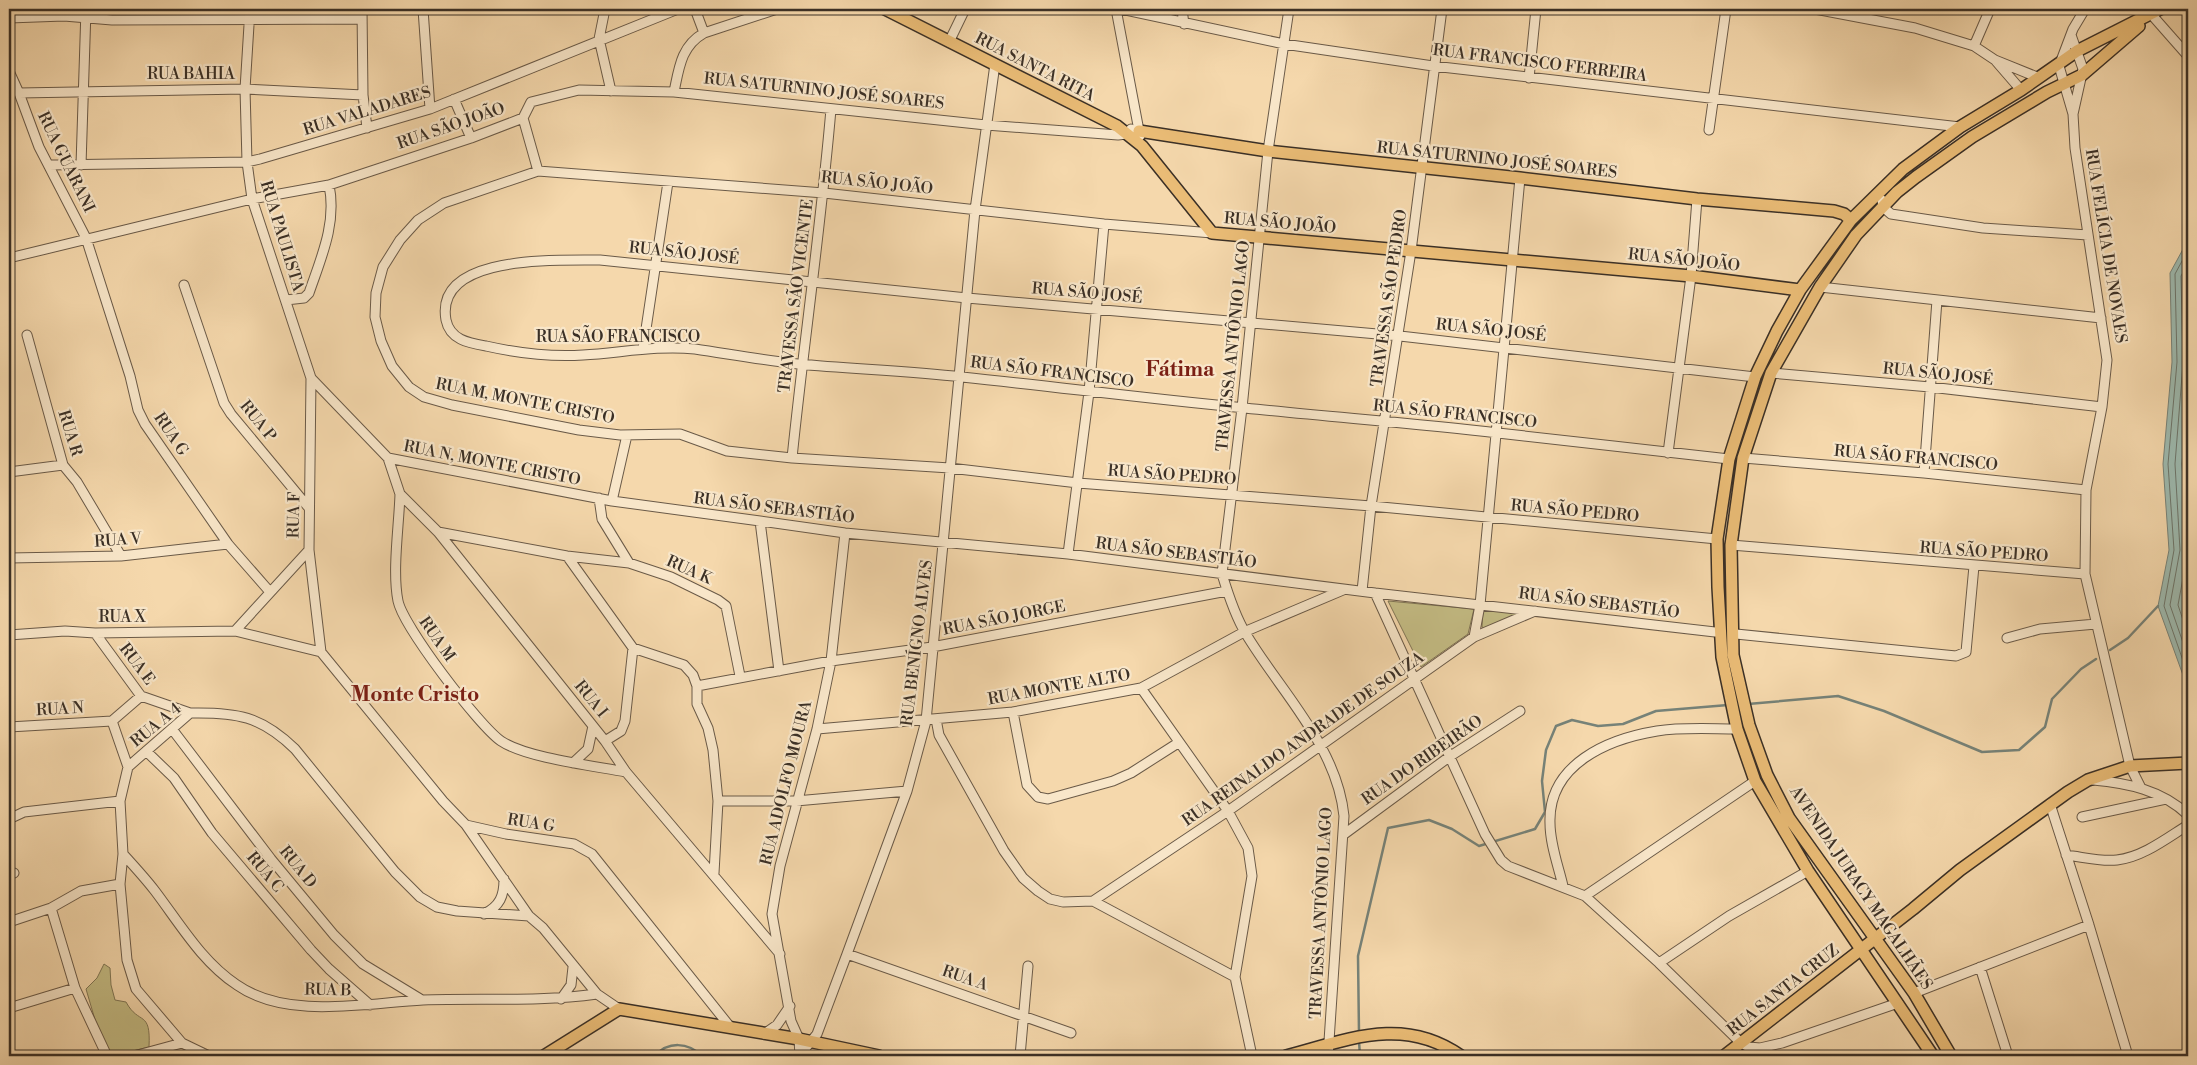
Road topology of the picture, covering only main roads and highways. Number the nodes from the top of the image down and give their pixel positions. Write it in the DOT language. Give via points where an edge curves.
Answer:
graph roads {
  1 [pos="885,9"];
  2 [pos="2153,13"];
  3 [pos="1132,131"];
  4 [pos="1851,220"];
  5 [pos="1212,233"];
  6 [pos="1800,290"];
  7 [pos="2188,763"];
  8 [pos="1875,939"];
  9 [pos="1861,950"];
  10 [pos="1328,1051"];
  11 [pos="544,1056"];
  12 [pos="879,1056"];
  13 [pos="1286,1056"];
  14 [pos="1461,1056"];
  15 [pos="1724,1056"];
  16 [pos="1933,1056"];
  17 [pos="1951,1056"];
  1 -- 3 [label="main road, RUA SANTA RITA"];
  2 -- 4 [label="main road, AVENIDA JURACY MAGALHÃES" via="2077,51 1960,127 1903,169"];
  2 -- 8 [label="main road, AVENIDA JURACY MAGALHÃES" via="2082,76 2047,92 1972,137 1916,177 1856,235 1820,287 1771,373 1743,458 1730,546 1733,655 1748,726 1778,799"];
  3 -- 4 [label="main road, RUA SATURNINO JOSÉ SOARES" via="1422,169 1834,211"];
  3 -- 5 [label="main road, RUA SANTA RITA"];
  4 -- 6 [label="main road, AVENIDA JURACY MAGALHÃES"];
  5 -- 6 [label="main road, RUA SÃO JOÃO" via="1691,276"];
  6 -- 9 [label="main road, AVENIDA JURACY MAGALHÃES" via="1755,377 1729,460 1718,539 1718,632 1737,728 1755,781 1808,871"];
  7 -- 8 [label="main road, RUA SANTA CRUZ" via="2130,766 2088,780 1960,870"];
  8 -- 9 [label="main road, RUA SANTA CRUZ"];
  8 -- 17 [label="main road, AVENIDA JURACY MAGALHÃES" via="1914,993"];
  9 -- 15 [label="main road, RUA SANTA CRUZ"];
  9 -- 16 [label="main road, AVENIDA JURACY MAGALHÃES"];
  10 -- 13 [label="main road"];
  10 -- 14 [label="main road" via="1355,1038 1395,1033 1439,1042"];
  11 -- 12 [label="main road" via="619,1009"];
}
